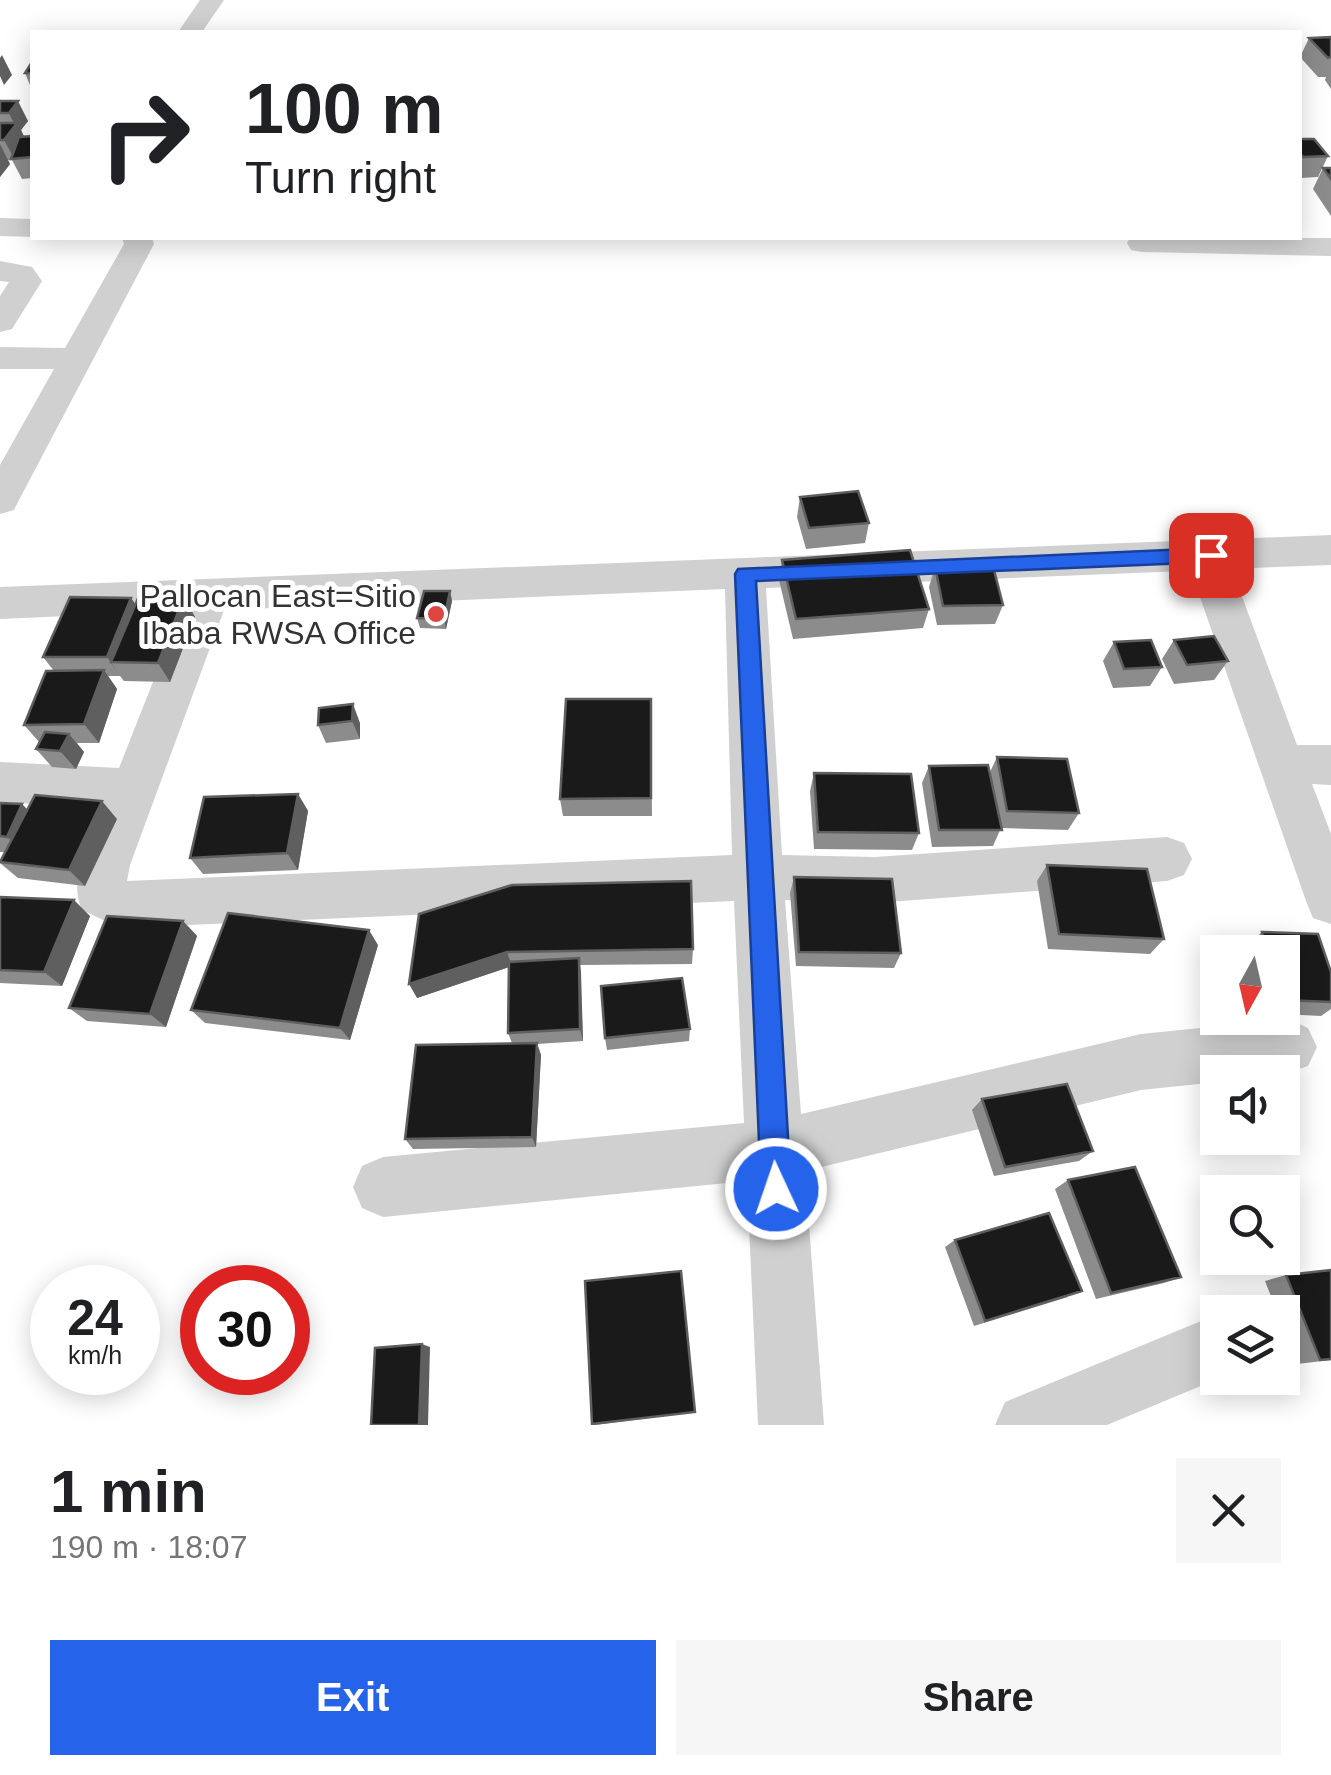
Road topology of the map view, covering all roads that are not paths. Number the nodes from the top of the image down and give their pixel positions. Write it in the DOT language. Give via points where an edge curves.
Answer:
graph roads {
  1 [pos="212,0"];
  2 [pos="191,30"];
  3 [pos="0,226"];
  4 [pos="30,228"];
  5 [pos="139,240"];
  6 [pos="1142,243"];
  7 [pos="1331,247"];
  8 [pos="0,271"];
  9 [pos="0,322"];
  10 [pos="0,358"];
  11 [pos="77,359"];
  12 [pos="0,500"];
  13 [pos="1330,571"];
  14 [pos="745,574"];
  15 [pos="1216,583"];
  16 [pos="208,597"];
  17 [pos="0,602"];
  18 [pos="1282,764"];
  19 [pos="1331,765"];
  20 [pos="0,782"];
  21 [pos="133,789"];
  22 [pos="1167,859"];
  23 [pos="758,878"];
  24 [pos="1331,902"];
  25 [pos="1289,1047"];
  26 [pos="774,1149"];
  27 [pos="384,1188"];
  28 [pos="1200,1353"];
  29 [pos="790,1425"];
  30 [pos="1028,1425"];
  1 -- 2 [label="street"];
  3 -- 4 [label="street"];
  5 -- 11 [label="street"];
  6 -- 7 [label="street"];
  8 -- 9 [label="street" via="22,274 26,282"];
  10 -- 11 [label="street"];
  11 -- 12 [label="street"];
  13 -- 14 [label="street"];
  14 -- 16 [label="street"];
  14 -- 23 [label="street"];
  15 -- 18 [label="street"];
  16 -- 17 [label="street"];
  16 -- 21 [label="street"];
  18 -- 19 [label="street"];
  18 -- 24 [label="street"];
  20 -- 21 [label="street"];
  21 -- 23 [label="street" via="100,894 120,904"];
  22 -- 23 [label="street" via="875,880"];
  23 -- 26 [label="street"];
  25 -- 26 [label="street" via="1141,1062"];
  26 -- 27 [label="street"];
  26 -- 29 [label="street"];
  28 -- 30 [label="street"];
}
